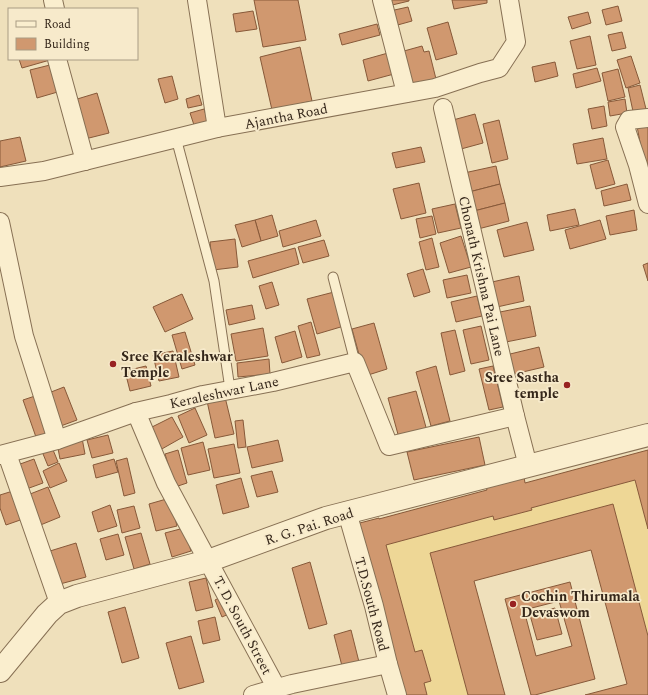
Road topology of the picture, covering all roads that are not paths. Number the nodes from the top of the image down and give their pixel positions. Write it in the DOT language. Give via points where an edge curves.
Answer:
graph roads {
  1 [pos="382,0"];
  2 [pos="509,0"];
  3 [pos="199,12"];
  4 [pos="57,60"];
  5 [pos="406,93"];
  6 [pos="444,108"];
  7 [pos="648,118"];
  8 [pos="217,128"];
  9 [pos="176,138"];
  10 [pos="85,161"];
  11 [pos="0,177"];
  12 [pos="648,204"];
  13 [pos="0,222"];
  14 [pos="334,277"];
  15 [pos="355,362"];
  16 [pos="230,389"];
  17 [pos="136,412"];
  18 [pos="515,416"];
  19 [pos="648,435"];
  20 [pos="57,440"];
  21 [pos="3,455"];
  22 [pos="528,466"];
  23 [pos="347,512"];
  24 [pos="208,560"];
  25 [pos="59,603"];
  26 [pos="388,664"];
  27 [pos="0,671"];
  28 [pos="277,689"];
  29 [pos="253,695"];
  30 [pos="397,695"];
  1 -- 5 [label="street"];
  2 -- 5 [label="street, Ajantha Road" via="516,42 499,68 435,88"];
  3 -- 8 [label="street"];
  4 -- 10 [label="street"];
  5 -- 8 [label="street, Ajantha Road"];
  6 -- 18 [label="street, Chonath Krishna Pai Lane"];
  7 -- 12 [label="street" via="629,120 625,127"];
  8 -- 9 [label="street, Ajantha Road"];
  9 -- 10 [label="street, Ajantha Road"];
  9 -- 16 [label="lane" via="214,281"];
  10 -- 11 [label="street, Ajantha Road" via="44,171"];
  13 -- 20 [label="street" via="24,336"];
  14 -- 15 [label="lane"];
  15 -- 16 [label="street, Keraleshwar Lane" via="273,382"];
  15 -- 18 [label="street" via="389,446"];
  16 -- 17 [label="street, Keraleshwar Lane"];
  17 -- 20 [label="street, Keraleshwar Lane"];
  17 -- 24 [label="street" via="166,483"];
  18 -- 22 [label="street, Chonath Krishna Pai Lane"];
  19 -- 22 [label="street, R. G. Pai. Road"];
  20 -- 21 [label="street, Keraleshwar Lane"];
  21 -- 25 [label="street"];
  22 -- 23 [label="street, R. G. Pai. Road"];
  23 -- 24 [label="street, R. G. Pai. Road"];
  23 -- 26 [label="street, T.D.South Road"];
  24 -- 25 [label="street, R. G. Pai. Road"];
  24 -- 28 [label="street, T. D. South Street"];
  25 -- 27 [label="street, R. G. Pai. Road"];
  26 -- 28 [label="street, T. D. South Street"];
  26 -- 30 [label="street, T.D.South Road"];
  28 -- 29 [label="street, T. D. South Street"];
}
